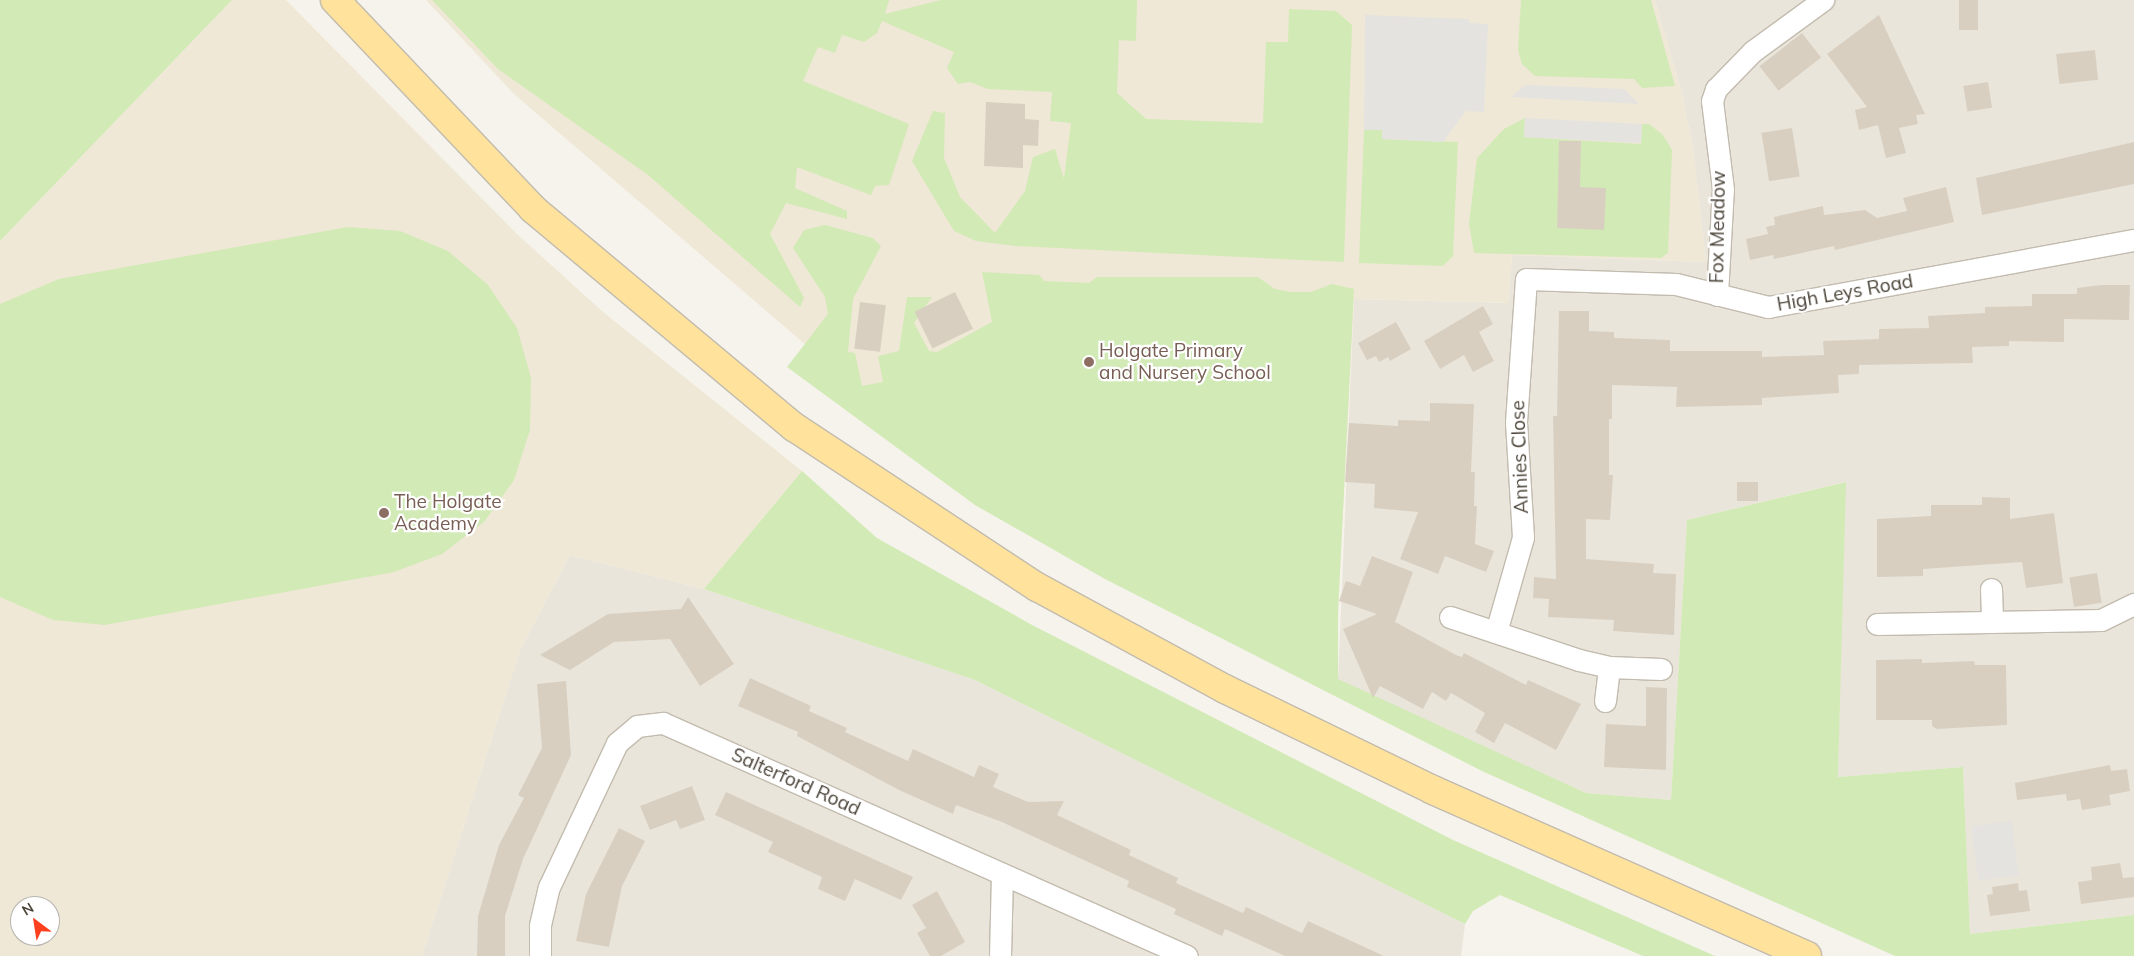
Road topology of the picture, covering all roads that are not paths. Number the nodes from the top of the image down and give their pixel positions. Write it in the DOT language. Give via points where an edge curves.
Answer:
graph roads {
  1 [pos="335,0"];
  2 [pos="1823,0"];
  3 [pos="2134,240"];
  4 [pos="1526,279"];
  5 [pos="1717,296"];
  6 [pos="1991,589"];
  7 [pos="2134,604"];
  8 [pos="1450,616"];
  9 [pos="1992,622"];
  10 [pos="1877,624"];
  11 [pos="1496,632"];
  12 [pos="1609,667"];
  13 [pos="1661,669"];
  14 [pos="1605,701"];
  15 [pos="1002,874"];
  16 [pos="540,956"];
  17 [pos="1000,956"];
  18 [pos="1187,956"];
  19 [pos="1807,956"];
  1 -- 19 [label="main road" via="533,209 608,272 794,427 1037,587 1224,689 1433,790"];
  2 -- 5 [label="street, Fox Meadow" via="1753,51 1716,89 1712,101 1723,189"];
  3 -- 5 [label="street, High Leys Road" via="1768,307"];
  4 -- 5 [label="street, High Leys Road" via="1676,284"];
  4 -- 11 [label="street, Annies Close" via="1516,422 1522,537"];
  6 -- 9 [label="street"];
  7 -- 9 [label="street" via="2101,620"];
  8 -- 11 [label="street"];
  9 -- 10 [label="street"];
  11 -- 12 [label="street"];
  12 -- 13 [label="street"];
  12 -- 14 [label="street"];
  15 -- 16 [label="street, Salterford Road" via="662,723 637,726 617,743 549,887 540,925"];
  15 -- 17 [label="street"];
  15 -- 18 [label="street, Salterford Road"];
}
